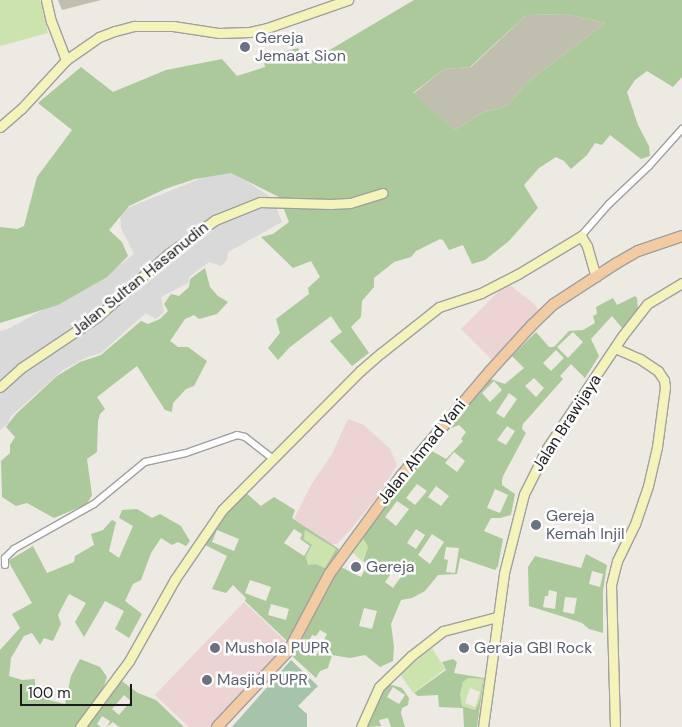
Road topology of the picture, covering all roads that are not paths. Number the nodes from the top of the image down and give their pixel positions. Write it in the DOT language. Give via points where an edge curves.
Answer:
graph roads {
  1 [pos="46,0"];
  2 [pos="348,0"];
  3 [pos="66,60"];
  4 [pos="0,127"];
  5 [pos="682,129"];
  6 [pos="382,193"];
  7 [pos="580,236"];
  8 [pos="682,236"];
  9 [pos="596,277"];
  10 [pos="682,283"];
  11 [pos="615,348"];
  12 [pos="0,387"];
  13 [pos="273,459"];
  14 [pos="5,565"];
  15 [pos="497,616"];
  16 [pos="80,727"];
  17 [pos="217,727"];
  18 [pos="361,727"];
  19 [pos="483,727"];
  20 [pos="615,727"];
  1 -- 3 [label="main road"];
  2 -- 3 [label="main road" via="250,32 219,33 173,26 126,28 99,37"];
  3 -- 4 [label="main road"];
  5 -- 7 [label="street"];
  6 -- 12 [label="main road, Jalan Sultan Hasanudin" via="350,203 260,202 215,220 168,254 97,318 21,368"];
  7 -- 9 [label="main road" via="587,246"];
  7 -- 13 [label="main road" via="496,285 432,312 360,371"];
  8 -- 9 [label="main road, Jalan Ahmad Yani" via="638,252"];
  9 -- 17 [label="main road, Jalan Ahmad Yani" via="548,309 449,418 401,476 330,573 289,650"];
  10 -- 11 [label="main road, Jalan Brawijaya" via="647,304"];
  11 -- 15 [label="main road, Jalan Brawijaya" via="547,448 524,494"];
  11 -- 20 [label="main road" via="658,371 665,387 648,486 635,524 617,561 611,585"];
  13 -- 14 [label="street" via="245,437 237,435 186,453 145,462 94,504 14,549 5,558"];
  13 -- 16 [label="main road" via="222,510 207,530 133,654"];
  15 -- 18 [label="main road" via="443,631 411,656 379,688"];
  15 -- 19 [label="main road, Jalan Brawijaya"];
}
